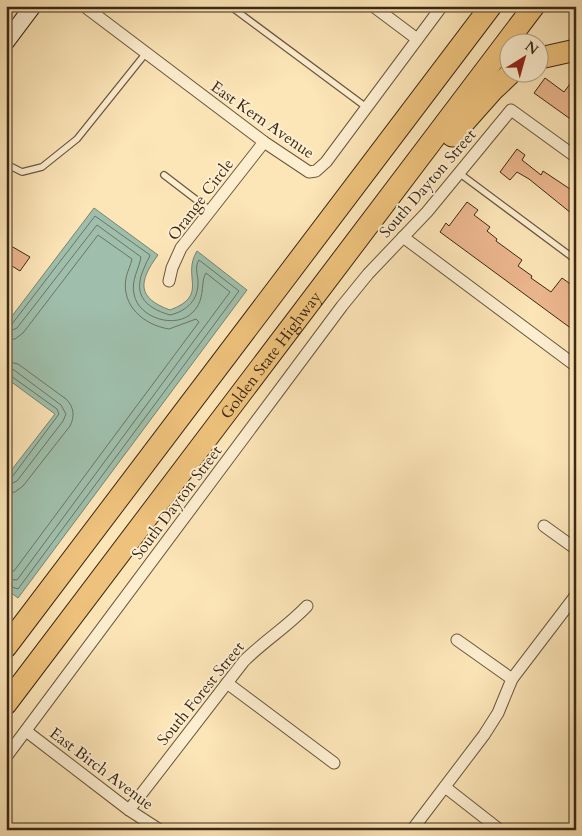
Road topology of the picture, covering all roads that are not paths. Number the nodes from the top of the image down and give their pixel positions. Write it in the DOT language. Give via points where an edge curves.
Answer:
graph roads {
  1 [pos="33,6"];
  2 [pos="84,6"];
  3 [pos="230,6"];
  4 [pos="373,6"];
  5 [pos="442,6"];
  6 [pos="491,6"];
  7 [pos="534,6"];
  8 [pos="417,38"];
  9 [pos="6,42"];
  10 [pos="576,50"];
  11 [pos="146,53"];
  12 [pos="550,56"];
  13 [pos="501,82"];
  14 [pos="366,107"];
  15 [pos="264,142"];
  16 [pos="576,157"];
  17 [pos="6,164"];
  18 [pos="459,173"];
  19 [pos="164,175"];
  20 [pos="396,189"];
  21 [pos="211,211"];
  22 [pos="403,237"];
  23 [pos="576,260"];
  24 [pos="169,280"];
  25 [pos="576,366"];
  26 [pos="544,526"];
  27 [pos="576,549"];
  28 [pos="576,595"];
  29 [pos="307,606"];
  30 [pos="457,640"];
  31 [pos="6,647"];
  32 [pos="512,679"];
  33 [pos="226,683"];
  34 [pos="6,704"];
  35 [pos="26,731"];
  36 [pos="6,757"];
  37 [pos="334,763"];
  38 [pos="445,787"];
  39 [pos="129,810"];
  40 [pos="160,830"];
  41 [pos="412,830"];
  42 [pos="500,830"];
  1 -- 9 [label="main road"];
  2 -- 11 [label="street, East Kern Avenue"];
  3 -- 14 [label="lane"];
  4 -- 8 [label="street"];
  5 -- 8 [label="street, East Kern Avenue"];
  6 -- 31 [label="highway"];
  7 -- 20 [label="highway, Golden State Highway"];
  8 -- 14 [label="street, East Kern Avenue"];
  10 -- 12 [label="highway"];
  11 -- 15 [label="street, East Kern Avenue"];
  11 -- 17 [label="lane" via="77,139 42,167 22,172"];
  13 -- 20 [label="highway" via="436,154"];
  14 -- 15 [label="street, East Kern Avenue" via="326,162 316,170 305,170"];
  15 -- 21 [label="street, Orange Circle"];
  16 -- 18 [label="street, South Dayton Street" via="511,110"];
  18 -- 22 [label="street, South Dayton Street"];
  18 -- 23 [label="lane"];
  19 -- 21 [label="lane"];
  20 -- 34 [label="highway, Golden State Highway"];
  21 -- 24 [label="street, Orange Circle" via="182,248"];
  22 -- 25 [label="street"];
  22 -- 35 [label="street, South Dayton Street" via="342,306"];
  26 -- 27 [label="street"];
  28 -- 32 [label="street"];
  29 -- 33 [label="street, South Forest Street" via="292,622 258,646"];
  30 -- 32 [label="street"];
  32 -- 38 [label="street" via="498,713"];
  33 -- 37 [label="street"];
  33 -- 39 [label="street, South Forest Street"];
  35 -- 36 [label="street, South Dayton Street"];
  35 -- 39 [label="street, East Birch Avenue"];
  38 -- 41 [label="street"];
  38 -- 42 [label="street"];
  39 -- 40 [label="street, East Birch Avenue"];
}
